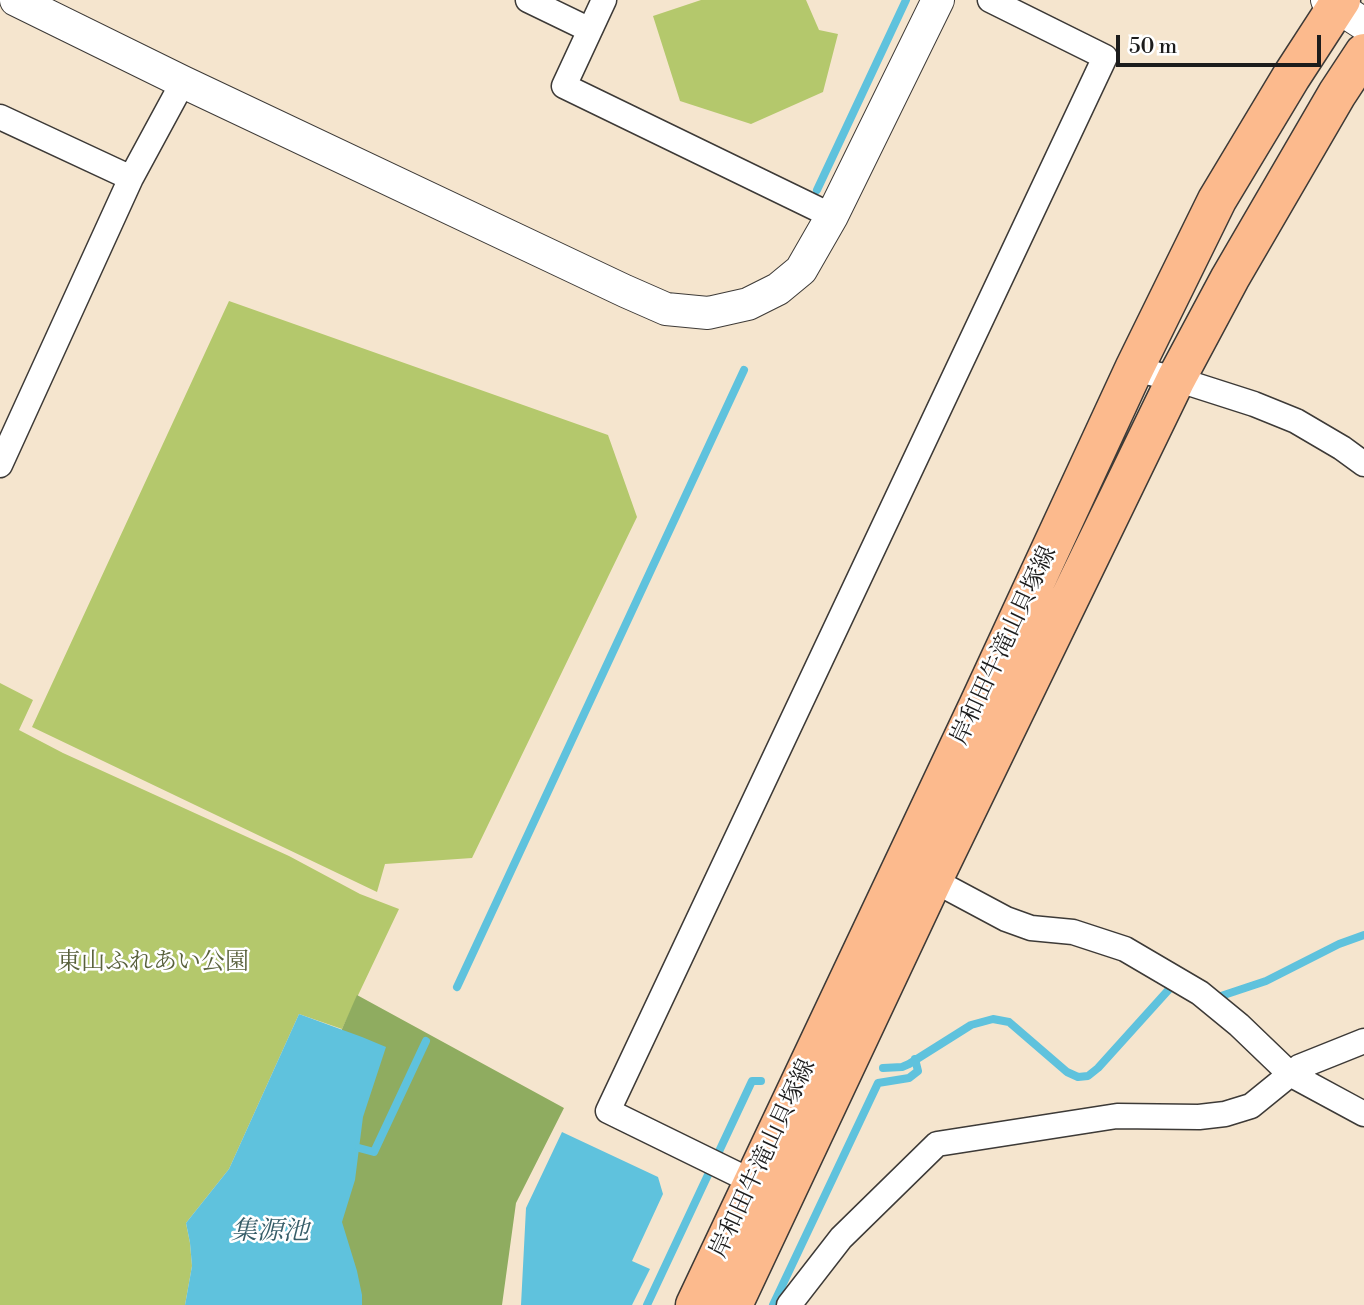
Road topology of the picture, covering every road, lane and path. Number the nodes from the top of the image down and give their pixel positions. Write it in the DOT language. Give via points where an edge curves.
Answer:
graph roads {
  1 [pos="16,0"];
  2 [pos="528,0"];
  3 [pos="604,0"];
  4 [pos="938,0"];
  5 [pos="990,0"];
  6 [pos="1342,8"];
  7 [pos="590,30"];
  8 [pos="1364,53"];
  9 [pos="183,82"];
  10 [pos="0,117"];
  11 [pos="131,177"];
  12 [pos="832,216"];
  13 [pos="1134,369"];
  14 [pos="1176,379"];
  15 [pos="1364,464"];
  16 [pos="0,465"];
  17 [pos="933,880"];
  18 [pos="1364,1041"];
  19 [pos="1290,1074"];
  20 [pos="1364,1114"];
  21 [pos="753,1182"];
  22 [pos="695,1305"];
  23 [pos="733,1305"];
  24 [pos="789,1305"];
  1 -- 9 [label="street"];
  2 -- 7 [label="street"];
  3 -- 7 [label="street"];
  4 -- 12 [label="street"];
  5 -- 21 [label="street" via="1105,57 608,1111"];
  6 -- 13 [label="main road, 岸和田牛滝山貝塚線" via="1285,87 1217,200"];
  7 -- 12 [label="street" via="564,86"];
  8 -- 14 [label="main road, 岸和田牛滝山貝塚線" via="1230,278"];
  9 -- 11 [label="street"];
  9 -- 12 [label="street" via="666,309 708,313 748,304 778,289 801,270"];
  10 -- 11 [label="street"];
  11 -- 16 [label="street"];
  13 -- 14 [label="street"];
  13 -- 21 [label="main road, 岸和田牛滝山貝塚線"];
  14 -- 15 [label="street" via="1296,421"];
  14 -- 17 [label="main road, 岸和田牛滝山貝塚線"];
  17 -- 19 [label="street" via="1031,928 1073,932 1125,949 1200,993"];
  17 -- 23 [label="main road, 岸和田牛滝山貝塚線"];
  18 -- 19 [label="street"];
  19 -- 20 [label="street"];
  19 -- 24 [label="street" via="1251,1106 1225,1114 1117,1116 937,1144 841,1238"];
  21 -- 22 [label="main road, 岸和田牛滝山貝塚線"];
}
